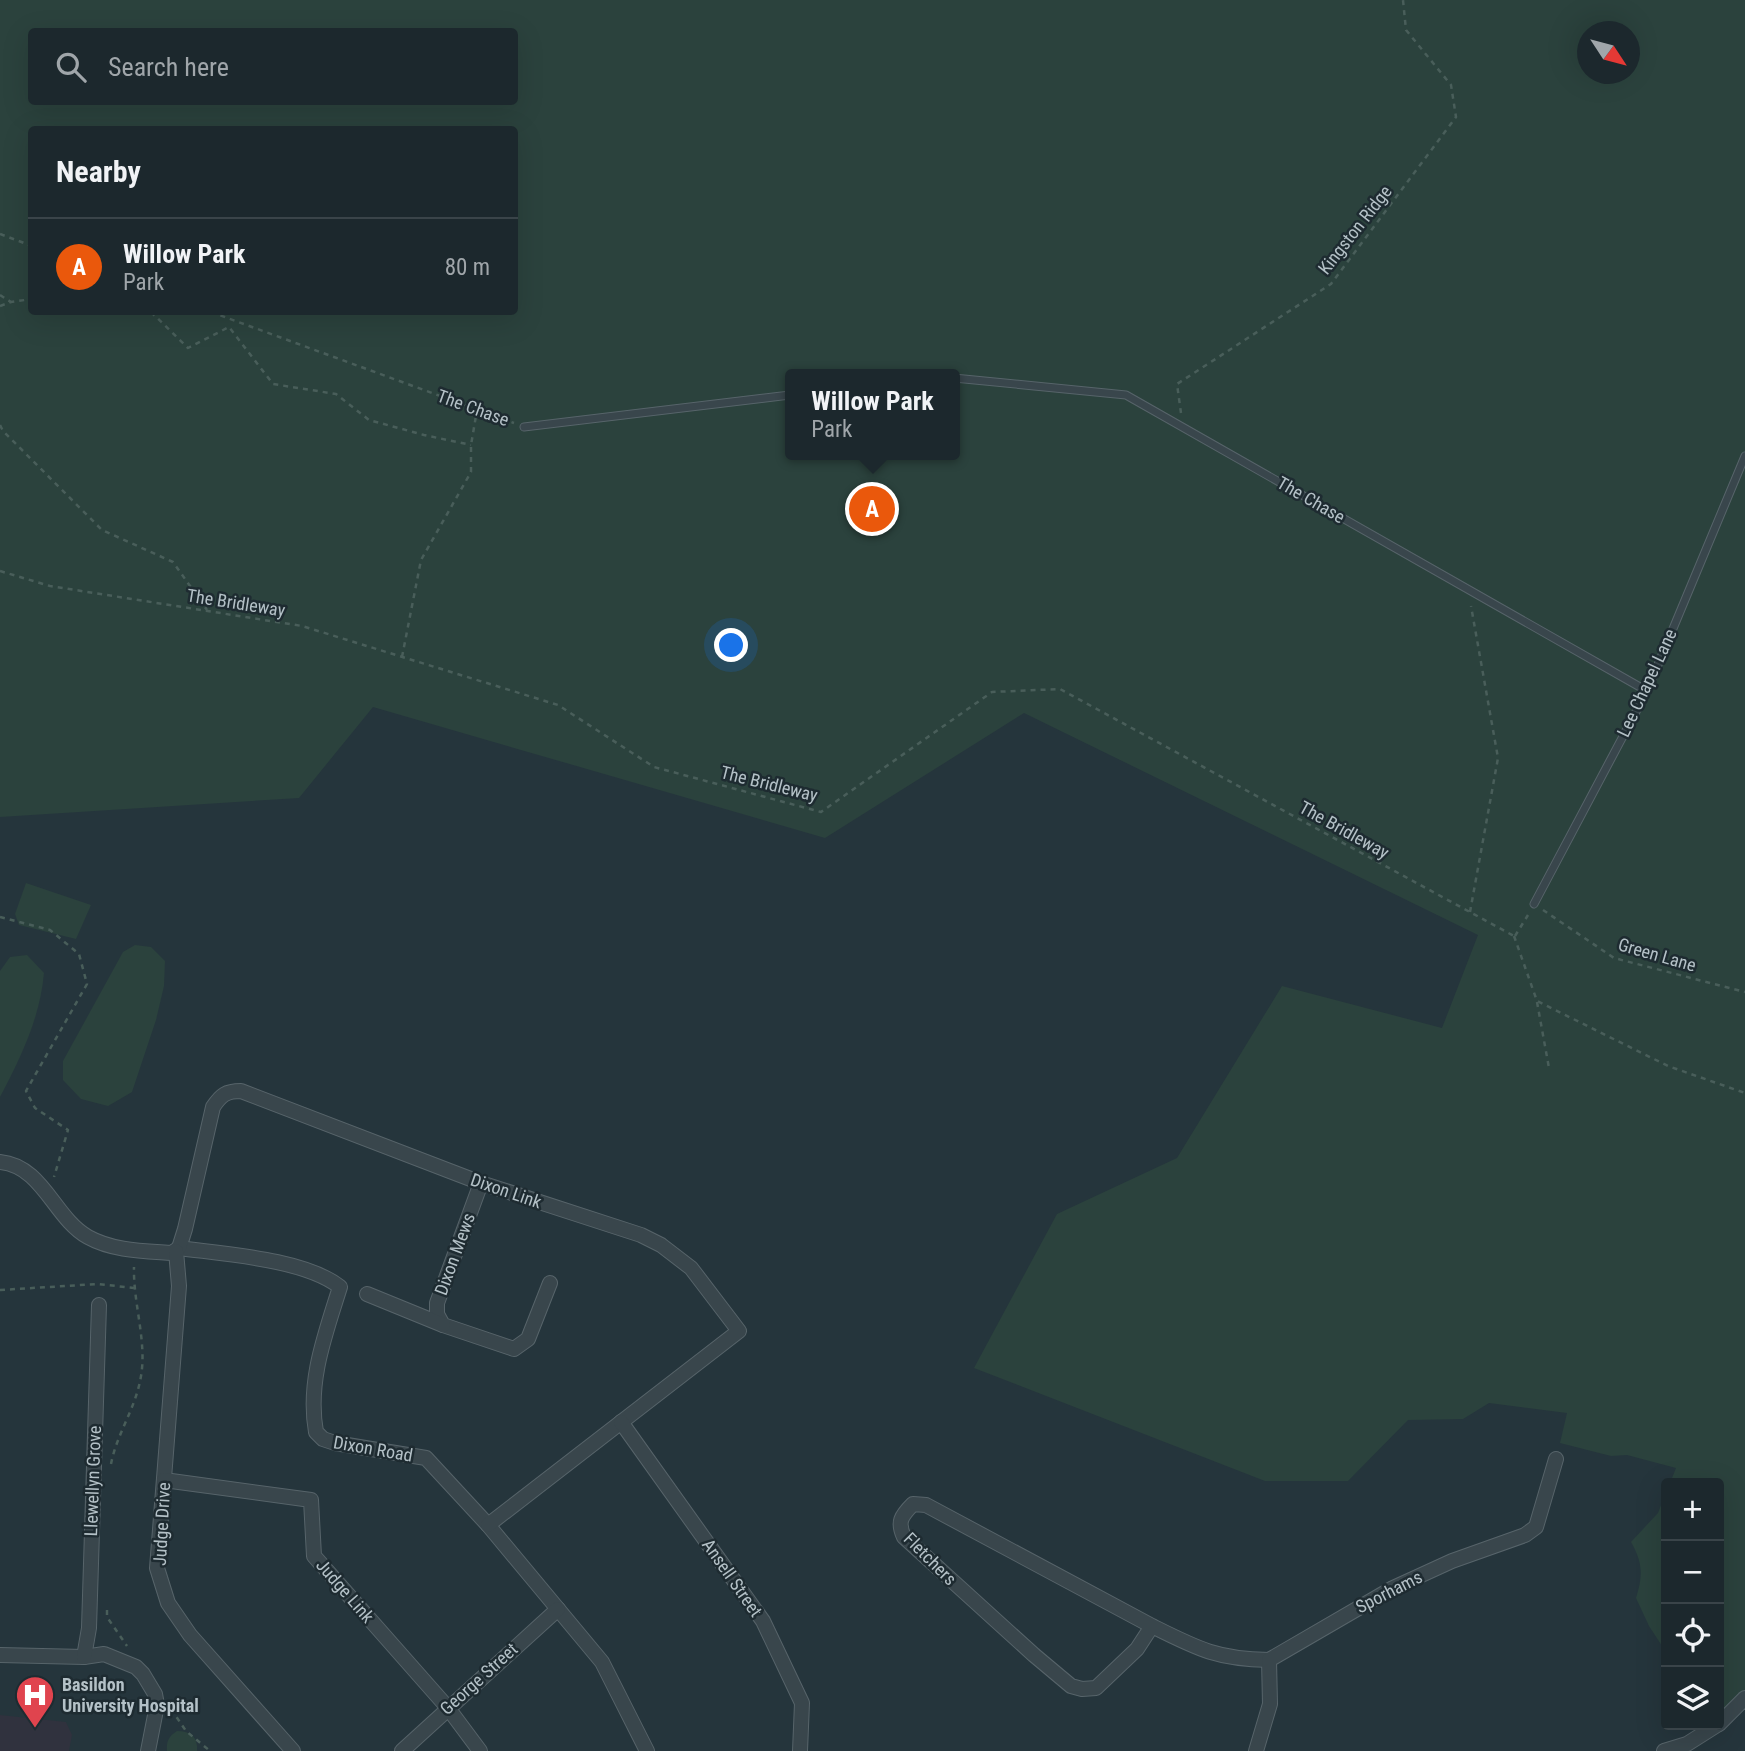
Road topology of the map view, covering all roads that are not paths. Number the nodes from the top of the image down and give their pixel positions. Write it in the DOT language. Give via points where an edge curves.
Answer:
graph roads {
  1 [pos="960,379"];
  2 [pos="785,396"];
  3 [pos="524,427"];
  4 [pos="1745,456"];
  5 [pos="1647,691"];
  6 [pos="1534,904"];
  7 [pos="0,1162"];
  8 [pos="481,1183"];
  9 [pos="178,1249"];
  10 [pos="550,1283"];
  11 [pos="367,1294"];
  12 [pos="99,1305"];
  13 [pos="443,1325"];
  14 [pos="621,1422"];
  15 [pos="1556,1459"];
  16 [pos="164,1480"];
  17 [pos="488,1525"];
  18 [pos="558,1609"];
  19 [pos="1152,1626"];
  20 [pos="0,1655"];
  21 [pos="84,1657"];
  22 [pos="1269,1660"];
  23 [pos="1745,1699"];
  24 [pos="447,1708"];
  25 [pos="1724,1718"];
  26 [pos="1709,1730"];
  27 [pos="148,1751"];
  28 [pos="293,1751"];
  29 [pos="402,1751"];
  30 [pos="480,1751"];
  31 [pos="647,1751"];
  32 [pos="800,1751"];
  33 [pos="1256,1751"];
  34 [pos="1664,1751"];
  1 -- 5 [label="lane, The Chase" via="1126,395"];
  2 -- 3 [label="lane, The Chase"];
  4 -- 5 [label="lane, Lee Chapel Lane"];
  5 -- 6 [label="lane, Lee Chapel Lane"];
  7 -- 9 [label="street, Dixon Road" via="27,1173 88,1237 123,1249 169,1253"];
  8 -- 9 [label="street, Dixon Link" via="241,1091 228,1091 213,1107"];
  8 -- 13 [label="street, Dixon Mews" via="437,1303"];
  8 -- 14 [label="street, Dixon Link" via="661,1245 691,1268 739,1331"];
  9 -- 16 [label="street, Judge Drive"];
  9 -- 17 [label="street, Dixon Road" via="270,1261 340,1287 318,1353 316,1432 335,1443 426,1458"];
  10 -- 13 [label="street" via="530,1334 514,1349"];
  11 -- 13 [label="street"];
  12 -- 21 [label="street, Llewellyn Grove" via="89,1628"];
  14 -- 17 [label="street, Dixon Link"];
  14 -- 32 [label="street, Ansell Street" via="762,1621 802,1703"];
  15 -- 22 [label="street, Sporhams" via="1535,1527 1525,1535 1393,1588"];
  16 -- 24 [label="street, Judge Link" via="311,1500 314,1556"];
  16 -- 28 [label="street, Judge Drive" via="157,1568 168,1603"];
  17 -- 18 [label="street, Dixon Road"];
  18 -- 24 [label="street, George Street"];
  18 -- 31 [label="street, Dixon Road" via="602,1662"];
  19 -- 19 [label="street, Fletchers" via="1137,1649 1096,1688 1071,1686 904,1537 899,1526 902,1514 913,1504 926,1505"];
  19 -- 22 [label="street, Fletchers" via="1202,1651"];
  20 -- 21 [label="street"];
  21 -- 27 [label="street" via="104,1654 128,1662 143,1674 157,1705"];
  22 -- 33 [label="street" via="1270,1704"];
  23 -- 25 [label="street"];
  24 -- 29 [label="street, George Street"];
  24 -- 30 [label="street, Judge Link"];
  26 -- 34 [label="street"];
}
